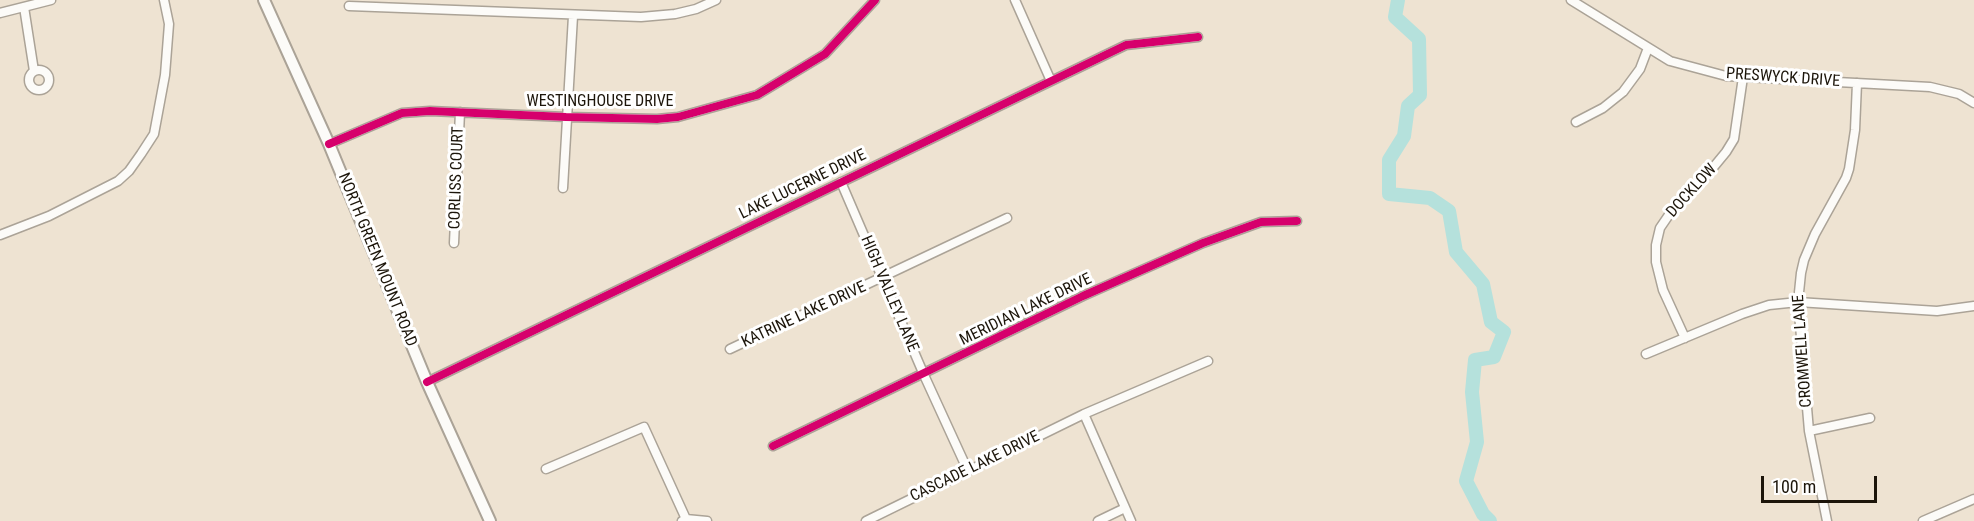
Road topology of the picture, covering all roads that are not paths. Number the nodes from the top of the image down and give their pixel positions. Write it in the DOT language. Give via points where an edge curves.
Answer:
graph roads {
  1 [pos="51,0"];
  2 [pos="164,0"];
  3 [pos="264,0"];
  4 [pos="486,0"];
  5 [pos="716,0"];
  6 [pos="875,0"];
  7 [pos="1015,0"];
  8 [pos="1571,0"];
  9 [pos="349,6"];
  10 [pos="24,7"];
  11 [pos="486,10"];
  12 [pos="0,13"];
  13 [pos="573,16"];
  14 [pos="1198,37"];
  15 [pos="1648,48"];
  16 [pos="34,71"];
  17 [pos="1743,77"];
  18 [pos="1051,81"];
  19 [pos="1857,83"];
  20 [pos="1974,103"];
  21 [pos="460,112"];
  22 [pos="566,117"];
  23 [pos="1576,122"];
  24 [pos="329,144"];
  25 [pos="841,182"];
  26 [pos="562,188"];
  27 [pos="1007,218"];
  28 [pos="1297,220"];
  29 [pos="0,235"];
  30 [pos="454,243"];
  31 [pos="883,277"];
  32 [pos="1798,302"];
  33 [pos="1974,306"];
  34 [pos="1685,338"];
  35 [pos="730,349"];
  36 [pos="1646,354"];
  37 [pos="1208,361"];
  38 [pos="924,375"];
  39 [pos="427,382"];
  40 [pos="1084,414"];
  41 [pos="1870,418"];
  42 [pos="1809,431"];
  43 [pos="773,446"];
  44 [pos="546,469"];
  45 [pos="968,471"];
  46 [pos="1974,499"];
  47 [pos="1125,508"];
  48 [pos="684,520"];
  49 [pos="490,521"];
  50 [pos="707,521"];
  51 [pos="866,521"];
  52 [pos="1098,521"];
  53 [pos="1131,521"];
  54 [pos="1827,521"];
  55 [pos="1923,521"];
  1 -- 10 [label="street"];
  2 -- 29 [label="street" via="170,24 165,75 153,134 141,154 117,181 49,216"];
  3 -- 24 [label="street, NORTH GREEN MOUNT ROAD"];
  4 -- 11 [label="street"];
  5 -- 13 [label="street" via="675,14"];
  6 -- 22 [label="street, WESTINGHOUSE DRIVE" via="825,54 757,95 678,117"];
  7 -- 18 [label="street"];
  8 -- 15 [label="street, PRESWYCK DRIVE"];
  9 -- 11 [label="street"];
  10 -- 12 [label="street"];
  10 -- 16 [label="street"];
  11 -- 13 [label="street"];
  13 -- 22 [label="street"];
  14 -- 18 [label="street, LAKE LUCERNE DRIVE" via="1126,45"];
  15 -- 17 [label="street, PRESWYCK DRIVE" via="1671,61"];
  15 -- 23 [label="street" via="1640,69 1623,92"];
  17 -- 19 [label="street, PRESWYCK DRIVE"];
  17 -- 34 [label="street, DOCKLOW" via="1734,139 1707,175 1676,206 1660,228 1656,245 1664,290"];
  18 -- 25 [label="street, LAKE LUCERNE DRIVE"];
  19 -- 20 [label="street, PRESWYCK DRIVE" via="1930,87 1959,94"];
  19 -- 32 [label="street, CROMWELL LANE" via="1851,161 1804,260"];
  21 -- 22 [label="street, WESTINGHOUSE DRIVE"];
  21 -- 24 [label="street, WESTINGHOUSE DRIVE" via="402,113"];
  21 -- 30 [label="street, CORLISS COURT"];
  22 -- 26 [label="street"];
  24 -- 39 [label="street, NORTH GREEN MOUNT ROAD"];
  25 -- 31 [label="street, HIGH VALLEY LANE"];
  25 -- 39 [label="street, LAKE LUCERNE DRIVE"];
  27 -- 31 [label="street, KATRINE LAKE DRIVE"];
  28 -- 38 [label="street, MERIDIAN LAKE DRIVE" via="1261,222 1203,243"];
  31 -- 35 [label="street, KATRINE LAKE DRIVE"];
  31 -- 38 [label="street, HIGH VALLEY LANE"];
  32 -- 33 [label="street" via="1937,311"];
  32 -- 34 [label="street" via="1769,305"];
  32 -- 42 [label="street, CROMWELL LANE"];
  34 -- 36 [label="street"];
  37 -- 40 [label="street, CASCADE LAKE DRIVE"];
  38 -- 43 [label="street, MERIDIAN LAKE DRIVE"];
  38 -- 45 [label="street, HIGH VALLEY LANE"];
  39 -- 49 [label="street, NORTH GREEN MOUNT ROAD"];
  40 -- 45 [label="street, CASCADE LAKE DRIVE"];
  40 -- 47 [label="street"];
  41 -- 42 [label="street"];
  42 -- 54 [label="street, CROMWELL LANE"];
  44 -- 48 [label="street" via="644,427"];
  45 -- 51 [label="street, CASCADE LAKE DRIVE"];
  46 -- 55 [label="street"];
  47 -- 52 [label="street"];
  47 -- 53 [label="street"];
  48 -- 50 [label="street"];
}
